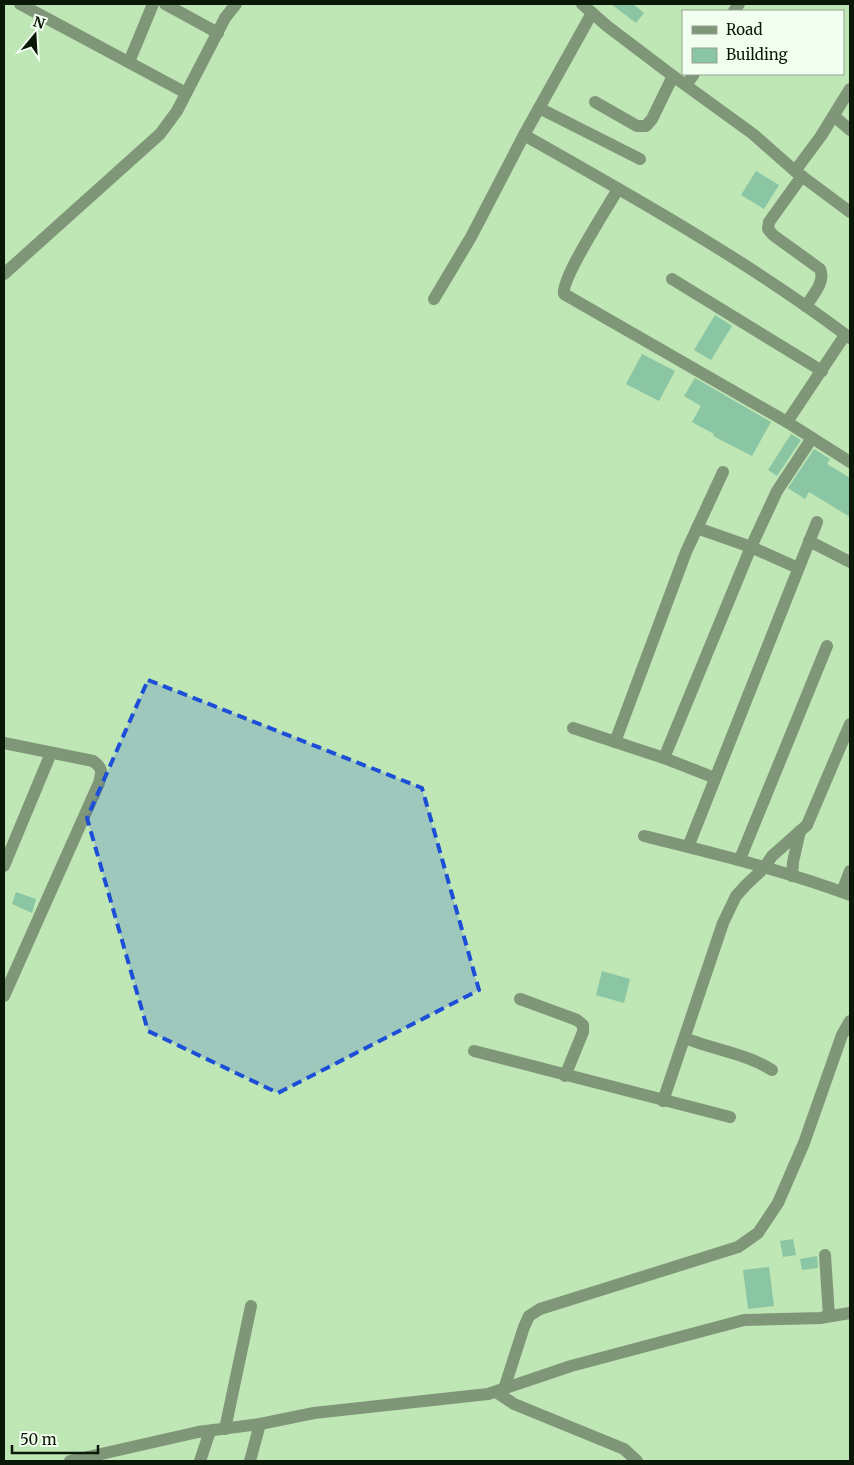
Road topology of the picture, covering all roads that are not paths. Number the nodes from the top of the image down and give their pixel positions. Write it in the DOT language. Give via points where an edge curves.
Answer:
graph roads {
  1 [pos="20,4"];
  2 [pos="153,4"];
  3 [pos="165,4"];
  4 [pos="236,4"];
  5 [pos="582,4"];
  6 [pos="592,13"];
  7 [pos="218,33"];
  8 [pos="128,62"];
  9 [pos="693,75"];
  10 [pos="673,76"];
  11 [pos="686,85"];
  12 [pos="850,89"];
  13 [pos="186,94"];
  14 [pos="595,102"];
  15 [pos="538,108"];
  16 [pos="834,116"];
  17 [pos="850,130"];
  18 [pos="524,135"];
  19 [pos="640,159"];
  20 [pos="799,173"];
  21 [pos="618,189"];
  22 [pos="848,205"];
  23 [pos="4,274"];
  24 [pos="672,279"];
  25 [pos="434,299"];
  26 [pos="806,306"];
  27 [pos="848,336"];
  28 [pos="822,371"];
  29 [pos="788,422"];
  30 [pos="812,438"];
  31 [pos="850,462"];
  32 [pos="723,472"];
  33 [pos="816,522"];
  34 [pos="697,528"];
  35 [pos="809,541"];
  36 [pos="751,546"];
  37 [pos="850,562"];
  38 [pos="798,568"];
  39 [pos="827,646"];
  40 [pos="850,724"];
  41 [pos="573,728"];
  42 [pos="615,742"];
  43 [pos="4,743"];
  44 [pos="51,753"];
  45 [pos="664,758"];
  46 [pos="715,778"];
  47 [pos="800,831"];
  48 [pos="644,836"];
  49 [pos="688,847"];
  50 [pos="740,859"];
  51 [pos="4,866"];
  52 [pos="764,868"];
  53 [pos="850,871"];
  54 [pos="792,876"];
  55 [pos="846,893"];
  56 [pos="4,996"];
  57 [pos="520,999"];
  58 [pos="850,1021"];
  59 [pos="685,1038"];
  60 [pos="474,1051"];
  61 [pos="772,1070"];
  62 [pos="565,1076"];
  63 [pos="664,1101"];
  64 [pos="730,1117"];
  65 [pos="825,1255"];
  66 [pos="251,1306"];
  67 [pos="850,1313"];
  68 [pos="829,1316"];
  69 [pos="500,1390"];
  70 [pos="260,1424"];
  71 [pos="225,1429"];
  72 [pos="210,1431"];
  73 [pos="70,1461"];
  74 [pos="200,1461"];
  75 [pos="250,1461"];
  76 [pos="637,1461"];
  1 -- 8 [label="street"];
  2 -- 8 [label="street"];
  3 -- 7 [label="street"];
  4 -- 7 [label="street"];
  5 -- 6 [label="street"];
  6 -- 10 [label="street"];
  6 -- 15 [label="street"];
  7 -- 13 [label="street"];
  8 -- 13 [label="street"];
  9 -- 11 [label="street"];
  10 -- 11 [label="street"];
  10 -- 14 [label="street" via="646,126 637,126"];
  11 -- 20 [label="street" via="753,134"];
  12 -- 16 [label="street"];
  13 -- 23 [label="street" via="160,134"];
  15 -- 18 [label="street"];
  15 -- 19 [label="street"];
  16 -- 17 [label="street"];
  16 -- 20 [label="street"];
  18 -- 21 [label="street"];
  18 -- 25 [label="street" via="471,237"];
  20 -- 22 [label="street"];
  20 -- 26 [label="street" via="768,228 820,269 821,282"];
  21 -- 26 [label="street"];
  21 -- 29 [label="street" via="571,271 564,294"];
  24 -- 28 [label="street"];
  26 -- 27 [label="street"];
  27 -- 28 [label="street"];
  28 -- 29 [label="street"];
  29 -- 30 [label="street"];
  30 -- 31 [label="street"];
  30 -- 36 [label="street" via="777,491"];
  32 -- 34 [label="street"];
  33 -- 35 [label="street"];
  34 -- 36 [label="street"];
  34 -- 42 [label="street"];
  35 -- 37 [label="street"];
  35 -- 38 [label="street"];
  36 -- 38 [label="street"];
  36 -- 45 [label="street"];
  38 -- 46 [label="street"];
  39 -- 50 [label="street"];
  40 -- 47 [label="street" via="812,816"];
  41 -- 42 [label="street"];
  42 -- 45 [label="street"];
  43 -- 44 [label="street"];
  44 -- 51 [label="street"];
  44 -- 56 [label="street" via="93,761 102,773"];
  45 -- 46 [label="street"];
  46 -- 49 [label="street"];
  47 -- 52 [label="street" via="772,856"];
  47 -- 54 [label="street"];
  48 -- 49 [label="street"];
  49 -- 50 [label="street"];
  50 -- 52 [label="street"];
  52 -- 54 [label="street"];
  52 -- 59 [label="street" via="746,885 723,923"];
  53 -- 55 [label="street"];
  54 -- 55 [label="street"];
  57 -- 62 [label="street" via="583,1025"];
  58 -- 69 [label="street" via="778,1203 758,1233 738,1247 540,1309 530,1316 524,1327"];
  59 -- 61 [label="street" via="744,1056"];
  59 -- 63 [label="street"];
  60 -- 62 [label="street"];
  62 -- 63 [label="street"];
  63 -- 64 [label="street"];
  65 -- 68 [label="street"];
  66 -- 71 [label="street"];
  67 -- 68 [label="street"];
  68 -- 69 [label="street" via="744,1320 572,1366"];
  69 -- 70 [label="street" via="314,1413"];
  69 -- 76 [label="street" via="514,1404 624,1449"];
  70 -- 71 [label="street"];
  70 -- 75 [label="street"];
  71 -- 72 [label="street"];
  72 -- 73 [label="street"];
  72 -- 74 [label="street"];
}
